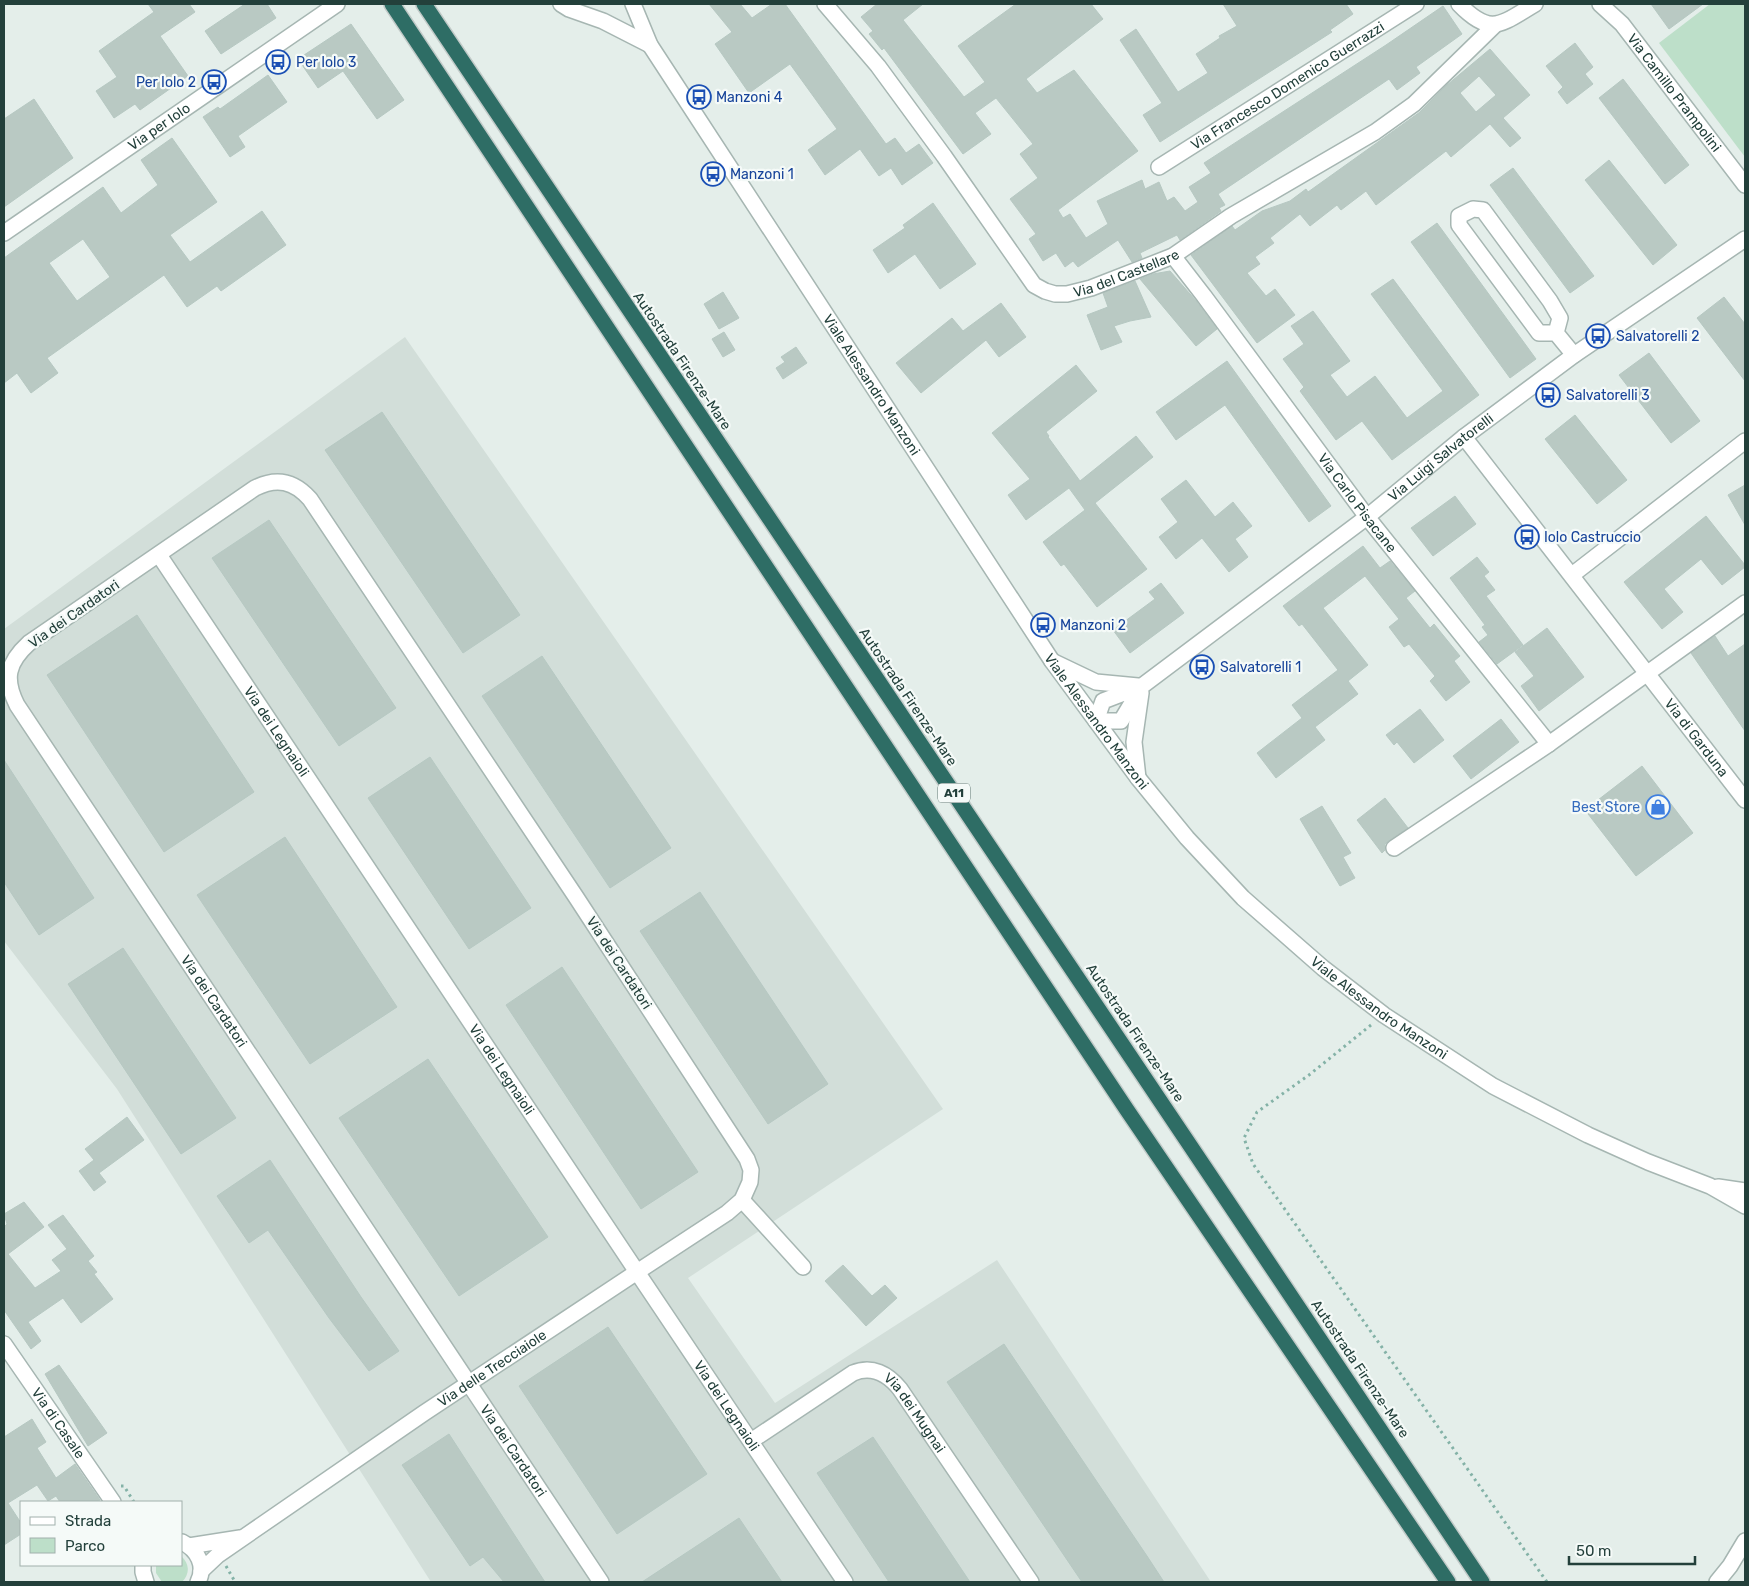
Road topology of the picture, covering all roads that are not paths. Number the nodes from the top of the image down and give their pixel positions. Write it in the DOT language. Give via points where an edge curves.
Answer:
graph roads {
  1 [pos="337,4"];
  2 [pos="392,4"];
  3 [pos="424,4"];
  4 [pos="561,4"];
  5 [pos="633,4"];
  6 [pos="825,4"];
  7 [pos="1416,4"];
  8 [pos="1459,4"];
  9 [pos="1535,4"];
  10 [pos="1600,4"];
  11 [pos="1495,26"];
  12 [pos="650,45"];
  13 [pos="1159,167"];
  14 [pos="1745,185"];
  15 [pos="4,233"];
  16 [pos="1745,239"];
  17 [pos="1172,256"];
  18 [pos="1524,266"];
  19 [pos="1501,282"];
  20 [pos="1556,333"];
  21 [pos="1574,355"];
  22 [pos="1464,437"];
  23 [pos="1745,441"];
  24 [pos="1368,517"];
  25 [pos="159,555"];
  26 [pos="1572,575"];
  27 [pos="1745,603"];
  28 [pos="1052,661"];
  29 [pos="1648,673"];
  30 [pos="1142,686"];
  31 [pos="1096,721"];
  32 [pos="1549,744"];
  33 [pos="1138,778"];
  34 [pos="1745,800"];
  35 [pos="1394,848"];
  36 [pos="1710,1186"];
  37 [pos="1745,1190"];
  38 [pos="742,1200"];
  39 [pos="1745,1206"];
  40 [pos="803,1267"];
  41 [pos="636,1272"];
  42 [pos="4,1344"];
  43 [pos="469,1384"];
  44 [pos="750,1441"];
  45 [pos="112,1501"];
  46 [pos="242,1538"];
  47 [pos="1745,1540"];
  48 [pos="185,1544"];
  49 [pos="200,1576"];
  50 [pos="601,1582"];
  51 [pos="845,1582"];
  52 [pos="1031,1582"];
  53 [pos="1448,1582"];
  54 [pos="1482,1582"];
  55 [pos="1717,1582"];
  1 -- 15 [label="street, Via per Iolo"];
  2 -- 53 [label="highway, A11" via="1116,1093"];
  3 -- 54 [label="highway, Autostrada Firenze-Mare / A11"];
  4 -- 12 [label="street"];
  5 -- 12 [label="street, Viale Alessandro Manzoni"];
  6 -- 17 [label="street, Via del Castellare" via="878,66 1034,285 1055,294 1067,294 1091,288"];
  7 -- 13 [label="street, Via Francesco Domenico Guerrazzi"];
  8 -- 11 [label="street" via="1478,21"];
  9 -- 11 [label="street, Via del Castellare"];
  10 -- 14 [label="street, Via Camillo Prampolini" via="1622,24"];
  11 -- 17 [label="street, Via del Castellare" via="1414,104 1375,132 1231,216"];
  12 -- 28 [label="street, Viale Alessandro Manzoni"];
  16 -- 21 [label="street, Via Luigi Salvatorelli"];
  17 -- 24 [label="street, Via Carlo Pisacane"];
  18 -- 19 [label="street"];
  18 -- 19 [label="street" via="1482,210 1473,209 1460,216 1459,225"];
  18 -- 20 [label="street" via="1560,318"];
  19 -- 20 [label="street" via="1539,333"];
  20 -- 21 [label="street"];
  21 -- 22 [label="street, Via Luigi Salvatorelli"];
  22 -- 24 [label="street, Via Luigi Salvatorelli"];
  22 -- 26 [label="street, Via di Garduna"];
  23 -- 26 [label="street"];
  24 -- 30 [label="street, Via Luigi Salvatorelli"];
  24 -- 32 [label="street, Via Carlo Pisacane"];
  25 -- 38 [label="street, Via dei Cardatori" via="266,483 291,484 310,499 747,1159 751,1170 750,1182"];
  25 -- 41 [label="street, Via dei Legnaioli"];
  25 -- 43 [label="street, Via dei Cardatori" via="29,643 16,656 11,667 8,679 10,692"];
  26 -- 29 [label="street, Via di Garduna"];
  27 -- 29 [label="street"];
  28 -- 30 [label="street" via="1096,682"];
  28 -- 31 [label="street, Viale Alessandro Manzoni"];
  29 -- 32 [label="street"];
  29 -- 34 [label="street, Via di Garduna"];
  30 -- 31 [label="street, Via Luigi Salvatorelli" via="1103,701"];
  30 -- 31 [label="street, Via Luigi Salvatorelli" via="1121,721"];
  30 -- 33 [label="street" via="1134,742"];
  31 -- 33 [label="street, Viale Alessandro Manzoni"];
  32 -- 35 [label="street"];
  33 -- 36 [label="street, Viale Alessandro Manzoni" via="1187,838 1243,898 1323,968 1384,1014 1493,1086 1597,1139"];
  36 -- 37 [label="street"];
  36 -- 39 [label="street"];
  38 -- 40 [label="street"];
  38 -- 41 [label="street, Via delle Trecciaiole"];
  41 -- 43 [label="street, Via delle Trecciaiole"];
  41 -- 44 [label="street, Via dei Legnaioli"];
  42 -- 45 [label="street, Via di Casale"];
  43 -- 46 [label="street, Via delle Trecciaiole"];
  43 -- 50 [label="street, Via dei Cardatori"];
  44 -- 51 [label="street, Via dei Legnaioli"];
  44 -- 52 [label="street, Via dei Mugnai" via="853,1373 872,1370 883,1374 900,1389"];
  46 -- 48 [label="street"];
  46 -- 49 [label="street, Via delle Trecciaiole" via="218,1555"];
  47 -- 55 [label="street"];
  48 -- 49 [label="street" via="198,1558"];
}
